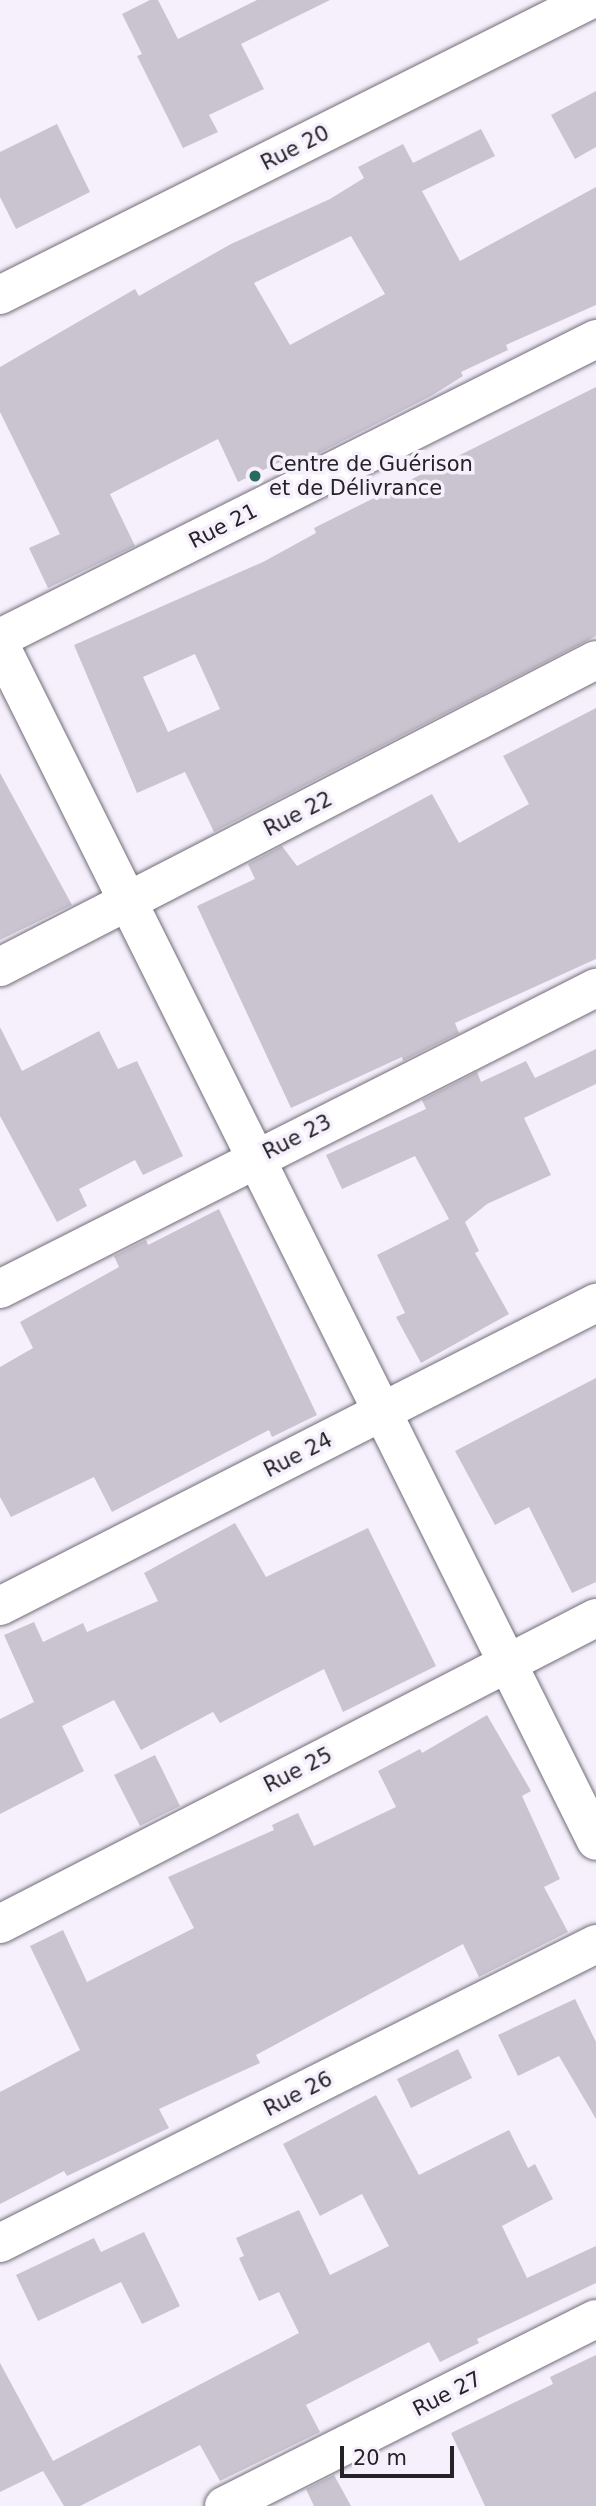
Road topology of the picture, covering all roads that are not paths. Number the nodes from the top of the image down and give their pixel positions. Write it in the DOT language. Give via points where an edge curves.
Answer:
graph roads {
  1 [pos="590,0"];
  2 [pos="0,295"];
  3 [pos="596,339"];
  4 [pos="0,638"];
  5 [pos="0,645"];
  6 [pos="596,660"];
  7 [pos="127,902"];
  8 [pos="0,967"];
  9 [pos="596,988"];
  10 [pos="256,1158"];
  11 [pos="0,1289"];
  12 [pos="596,1303"];
  13 [pos="383,1412"];
  14 [pos="0,1606"];
  15 [pos="596,1618"];
  16 [pos="507,1662"];
  17 [pos="596,1841"];
  18 [pos="0,1924"];
  19 [pos="596,1944"];
  20 [pos="0,2243"];
  21 [pos="596,2319"];
  22 [pos="224,2506"];
  1 -- 2 [label="street, Rue 20"];
  3 -- 4 [label="street, Rue 21"];
  5 -- 7 [label="street"];
  6 -- 7 [label="street, Rue 22"];
  7 -- 8 [label="street, Rue 22"];
  7 -- 10 [label="street"];
  9 -- 10 [label="street, Rue 23"];
  10 -- 11 [label="street, Rue 23"];
  10 -- 13 [label="street"];
  12 -- 13 [label="street, Rue 24"];
  13 -- 14 [label="street, Rue 24"];
  13 -- 16 [label="street"];
  15 -- 16 [label="street, Rue 25"];
  16 -- 17 [label="street"];
  16 -- 18 [label="street, Rue 25"];
  19 -- 20 [label="street, Rue 26"];
  21 -- 22 [label="street, Rue 27"];
}
